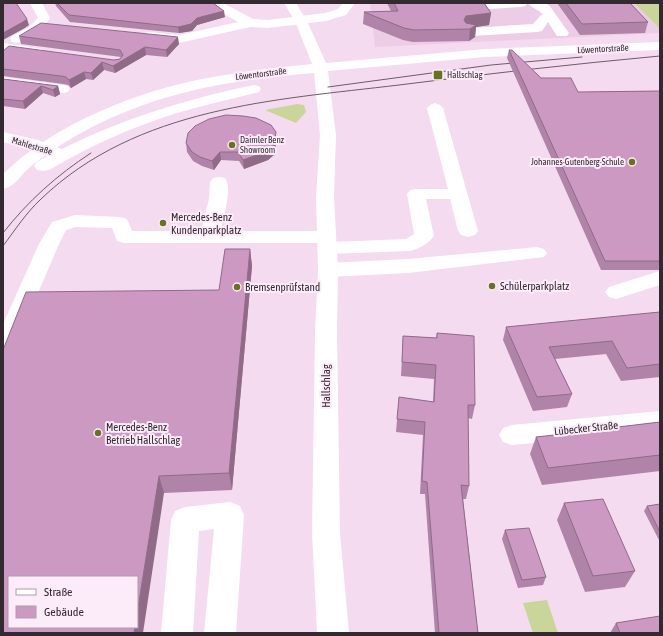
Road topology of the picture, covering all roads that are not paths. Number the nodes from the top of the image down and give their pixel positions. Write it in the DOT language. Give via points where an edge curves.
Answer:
graph roads {
  1 [pos="214,3"];
  2 [pos="290,3"];
  3 [pos="349,3"];
  4 [pos="521,3"];
  5 [pos="534,3"];
  6 [pos="41,4"];
  7 [pos="502,4"];
  8 [pos="447,6"];
  9 [pos="551,17"];
  10 [pos="301,21"];
  11 [pos="250,23"];
  12 [pos="40,24"];
  13 [pos="56,26"];
  14 [pos="472,32"];
  15 [pos="562,33"];
  16 [pos="133,34"];
  17 [pos="3,46"];
  18 [pos="312,46"];
  19 [pos="660,46"];
  20 [pos="547,52"];
  21 [pos="48,53"];
  22 [pos="375,63"];
  23 [pos="322,74"];
  24 [pos="3,81"];
  25 [pos="63,89"];
  26 [pos="435,108"];
  27 [pos="3,137"];
  28 [pos="45,148"];
  29 [pos="61,155"];
  30 [pos="219,182"];
  31 [pos="3,184"];
  32 [pos="3,193"];
  33 [pos="458,194"];
  34 [pos="468,231"];
  35 [pos="209,236"];
  36 [pos="327,251"];
  37 [pos="537,253"];
  38 [pos="660,278"];
  39 [pos="616,292"];
  40 [pos="3,349"];
  41 [pos="660,421"];
  42 [pos="512,435"];
  43 [pos="176,633"];
  44 [pos="220,633"];
  45 [pos="333,633"];
  1 -- 11 [label="main road"];
  2 -- 10 [label="main road, Hallschlag"];
  3 -- 10 [label="main road" via="342,12"];
  4 -- 7 [label="main road"];
  5 -- 9 [label="main road" via="545,8"];
  6 -- 12 [label="main road" via="44,18"];
  7 -- 8 [label="main road"];
  9 -- 14 [label="main road" via="545,18 537,28"];
  9 -- 15 [label="main road"];
  10 -- 11 [label="main road" via="278,24"];
  10 -- 18 [label="main road, Hallschlag"];
  11 -- 16 [label="main road" via="179,40"];
  12 -- 13 [label="main road"];
  12 -- 17 [label="main road" via="34,30"];
  17 -- 21 [label="main road"];
  18 -- 22 [label="main road" via="330,54"];
  18 -- 23 [label="main road, Hallschlag"];
  19 -- 20 [label="main road, Löwentorstraße"];
  20 -- 22 [label="main road, Löwentorstraße" via="485,53"];
  20 -- 23 [label="main road, Löwentorstraße"];
  22 -- 23 [label="main road, Löwentorstraße"];
  23 -- 28 [label="main road, Löwentorstraße" via="250,75 180,88 107,114"];
  23 -- 29 [label="main road, Löwentorstraße" via="225,94 171,109 114,130"];
  23 -- 36 [label="main road, Hallschlag" via="328,135 325,197"];
  24 -- 25 [label="main road"];
  26 -- 33 [label="main road"];
  27 -- 28 [label="main road, Mahlestraße"];
  28 -- 29 [label="main road, Mahlestraße"];
  28 -- 31 [label="main road, Löwentorstraße" via="22,165"];
  29 -- 32 [label="main road, Löwentorstraße"];
  30 -- 35 [label="main road" via="218,199"];
  33 -- 34 [label="main road"];
  33 -- 36 [label="main road" via="416,194 424,236 410,245"];
  35 -- 36 [label="main road"];
  35 -- 40 [label="main road" via="124,237 120,223 92,220 75,220 60,226 49,244"];
  36 -- 37 [label="main road" via="408,266"];
  36 -- 45 [label="main road, Hallschlag" via="326,533"];
  38 -- 39 [label="main road"];
  41 -- 42 [label="main road, Lübecker Straße"];
  43 -- 44 [label="main road" via="185,520 230,515"];
}
